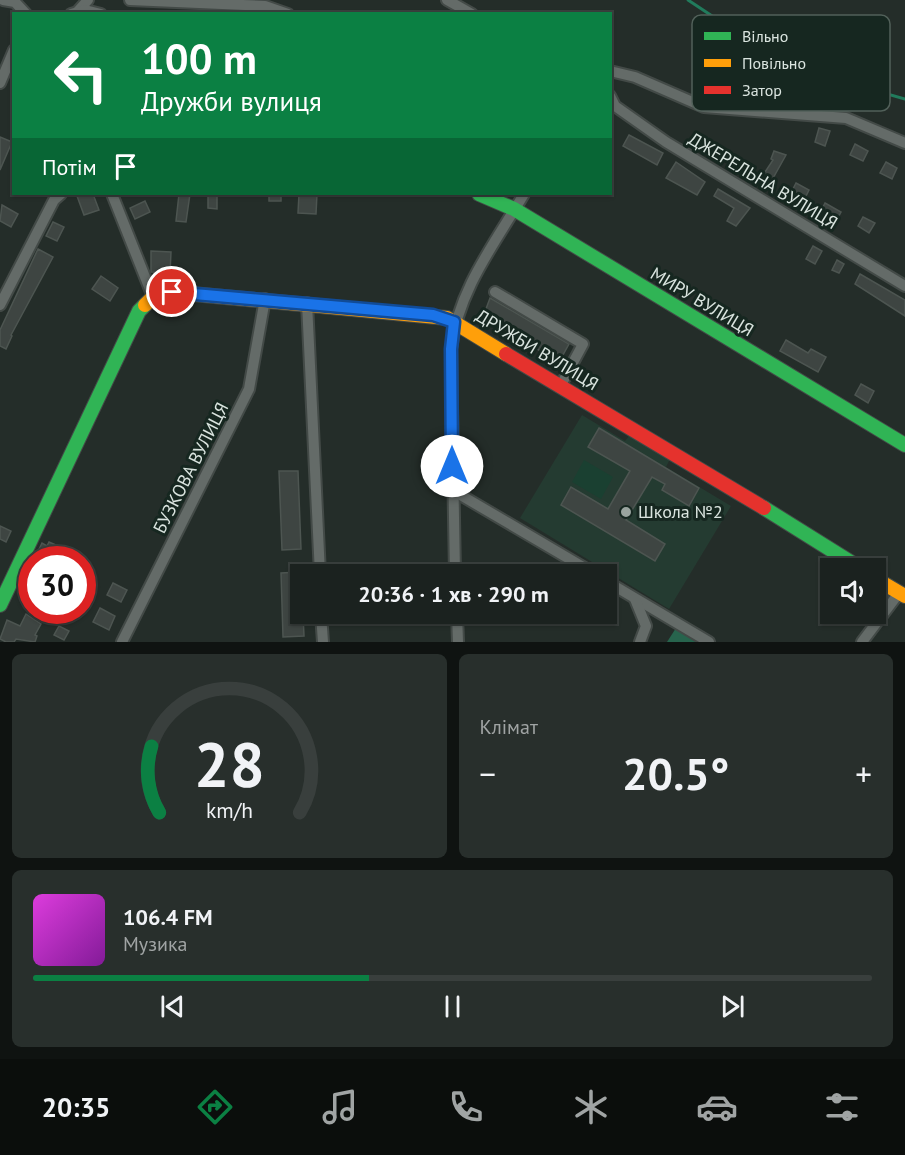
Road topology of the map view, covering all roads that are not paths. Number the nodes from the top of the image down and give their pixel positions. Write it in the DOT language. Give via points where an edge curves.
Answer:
graph roads {
  1 [pos="3,0"];
  2 [pos="88,0"];
  3 [pos="130,0"];
  4 [pos="447,0"];
  5 [pos="24,12"];
  6 [pos="75,12"];
  7 [pos="282,12"];
  8 [pos="468,12"];
  9 [pos="12,55"];
  10 [pos="612,71"];
  11 [pos="0,83"];
  12 [pos="612,102"];
  13 [pos="692,102"];
  14 [pos="756,111"];
  15 [pos="905,143"];
  16 [pos="60,195"];
  17 [pos="112,195"];
  18 [pos="481,195"];
  19 [pos="523,195"];
  20 [pos="514,209"];
  21 [pos="905,286"];
  22 [pos="495,292"];
  23 [pos="153,297"];
  24 [pos="265,300"];
  25 [pos="307,303"];
  26 [pos="0,305"];
  27 [pos="454,322"];
  28 [pos="561,385"];
  29 [pos="905,445"];
  30 [pos="452,490"];
  31 [pos="844,558"];
  32 [pos="320,564"];
  33 [pos="455,564"];
  34 [pos="578,564"];
  35 [pos="886,585"];
  36 [pos="617,588"];
  37 [pos="902,595"];
  38 [pos="635,599"];
  39 [pos="0,605"];
  40 [pos="321,624"];
  41 [pos="457,624"];
  42 [pos="122,642"];
  43 [pos="322,642"];
  44 [pos="458,642"];
  45 [pos="640,642"];
  46 [pos="709,642"];
  47 [pos="862,642"];
  1 -- 5 [label="street" via="15,2"];
  2 -- 6 [label="street"];
  3 -- 7 [label="street" via="265,6"];
  4 -- 8 [label="street"];
  9 -- 11 [label="street"];
  10 -- 13 [label="street"];
  12 -- 21 [label="street, ДЖЕРЕЛЬНА ВУЛИЦЯ" via="666,142"];
  14 -- 15 [label="street" via="846,118"];
  16 -- 26 [label="street"];
  17 -- 23 [label="street"];
  18 -- 20 [label="street, МИРУ ВУЛИЦЯ"];
  19 -- 20 [label="street"];
  20 -- 27 [label="street" via="473,277"];
  20 -- 29 [label="street, МИРУ ВУЛИЦЯ"];
  22 -- 28 [label="street" via="583,344"];
  23 -- 24 [label="street, ДРУЖБИ ВУЛИЦЯ" via="172,292"];
  23 -- 39 [label="street" via="139,311"];
  24 -- 25 [label="street, ДРУЖБИ ВУЛИЦЯ"];
  24 -- 42 [label="street, БУЗКОВА ВУЛИЦЯ" via="249,389"];
  25 -- 27 [label="street, ДРУЖБИ ВУЛИЦЯ" via="433,315"];
  25 -- 32 [label="street"];
  27 -- 28 [label="street, ДРУЖБИ ВУЛИЦЯ"];
  27 -- 30 [label="street"];
  28 -- 31 [label="street, ДРУЖБИ ВУЛИЦЯ"];
  30 -- 33 [label="street"];
  30 -- 34 [label="street"];
  35 -- 37 [label="street"];
  36 -- 38 [label="street"];
  37 -- 47 [label="street"];
  38 -- 45 [label="street" via="646,626"];
  38 -- 46 [label="street"];
  40 -- 43 [label="street"];
  41 -- 44 [label="street"];
}
